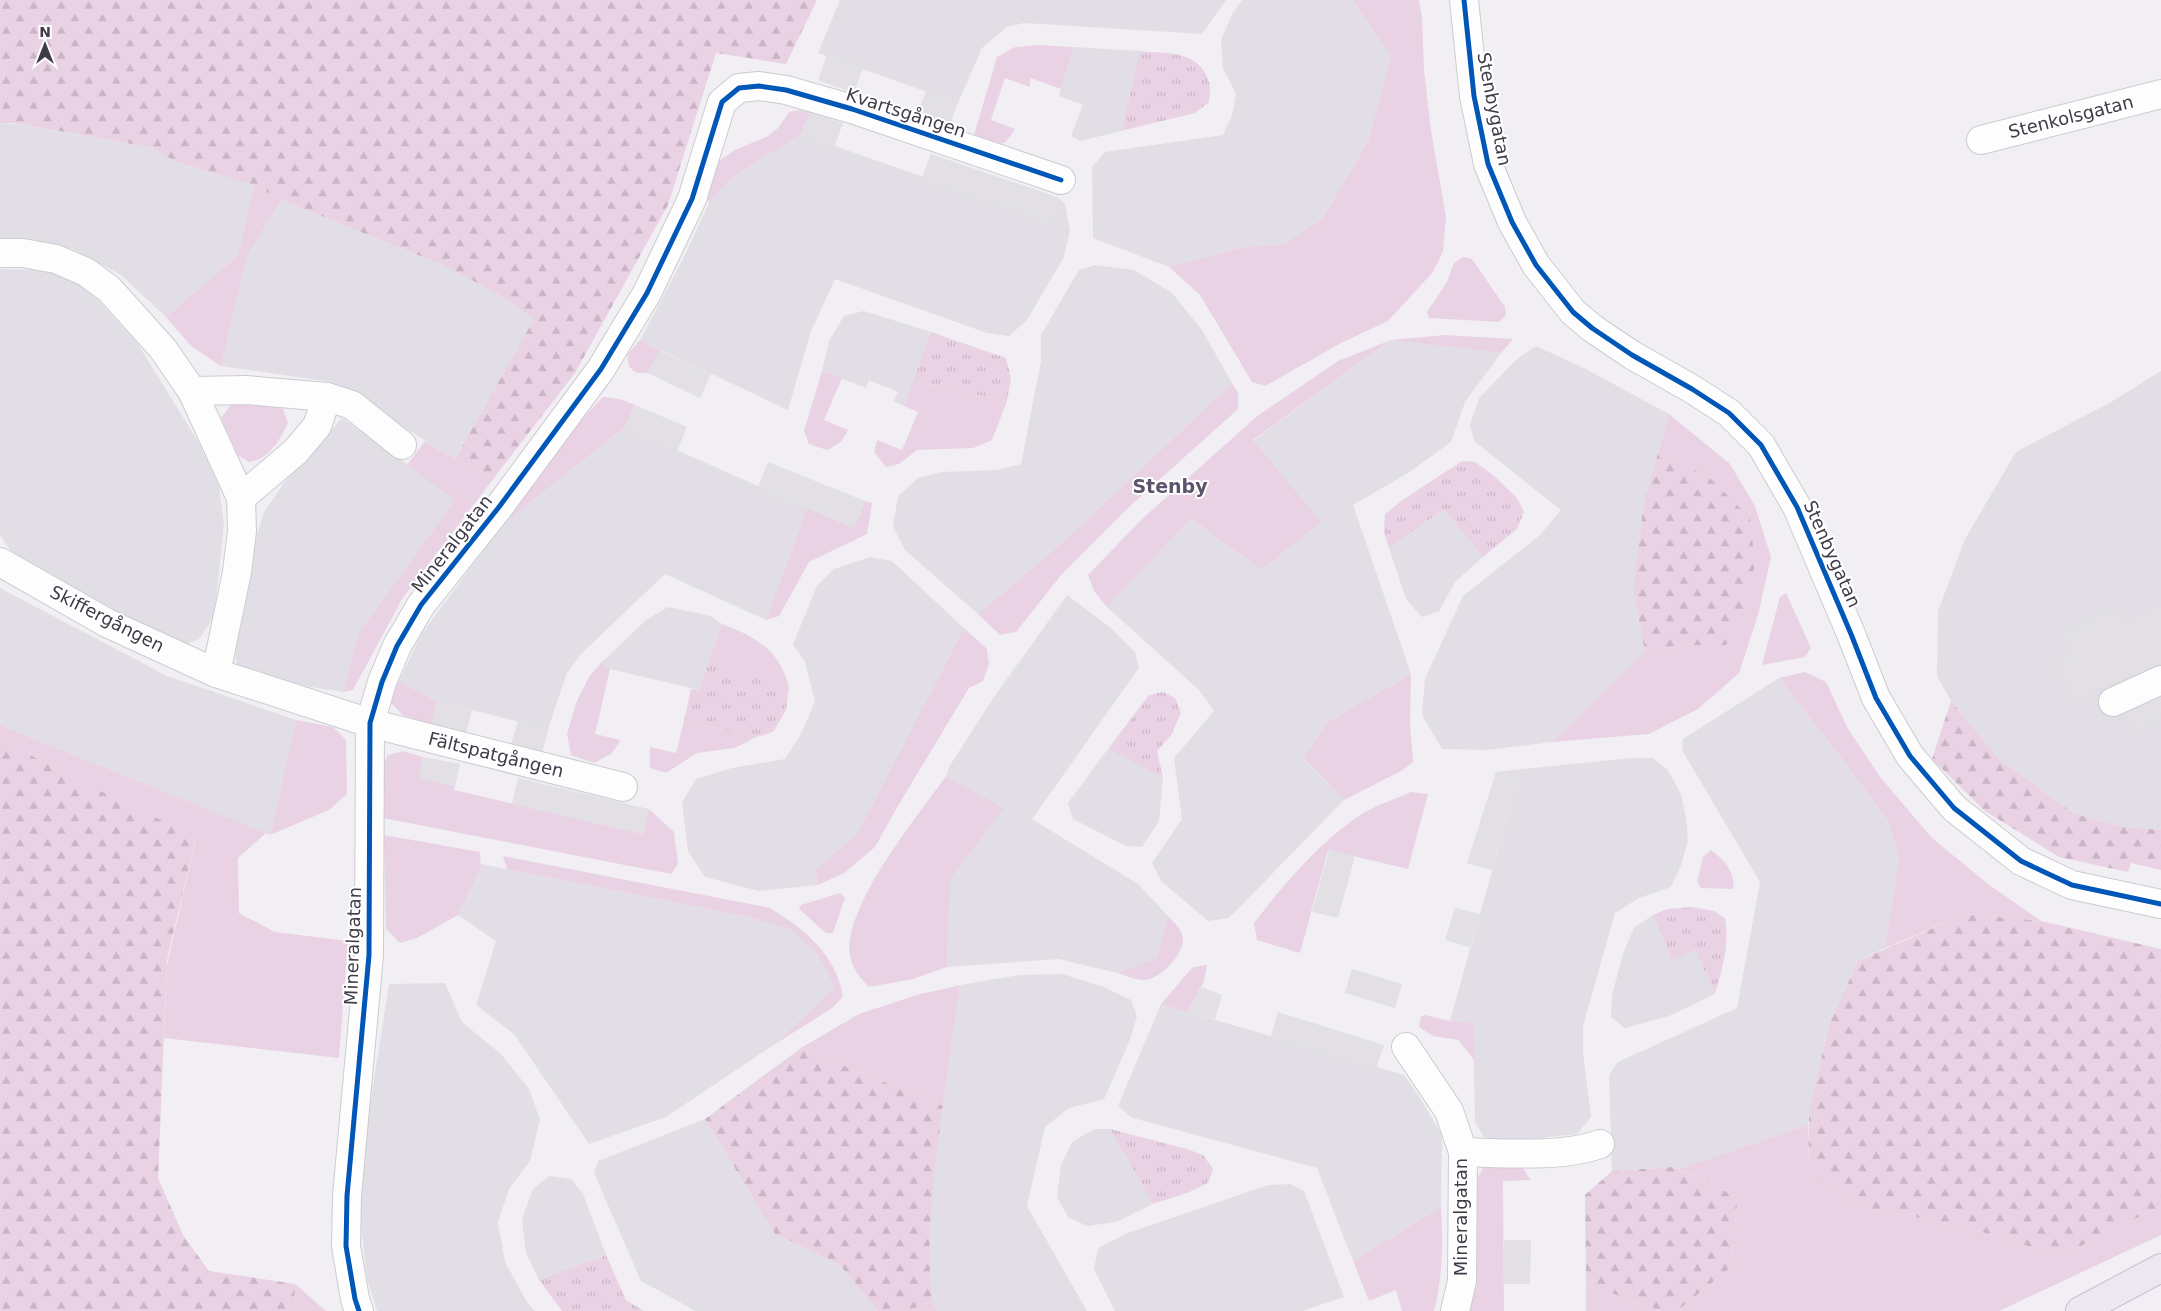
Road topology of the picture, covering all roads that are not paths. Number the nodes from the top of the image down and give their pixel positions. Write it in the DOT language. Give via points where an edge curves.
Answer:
graph roads {
  1 [pos="1464,0"];
  2 [pos="739,88"];
  3 [pos="2161,94"];
  4 [pos="1981,140"];
  5 [pos="1061,180"];
  6 [pos="0,254"];
  7 [pos="192,391"];
  8 [pos="327,397"];
  9 [pos="402,445"];
  10 [pos="241,498"];
  11 [pos="0,562"];
  12 [pos="216,673"];
  13 [pos="2161,680"];
  14 [pos="2113,702"];
  15 [pos="370,723"];
  16 [pos="623,787"];
  17 [pos="2161,904"];
  18 [pos="1406,1048"];
  19 [pos="1600,1144"];
  20 [pos="1463,1152"];
  21 [pos="2161,1268"];
  22 [pos="359,1311"];
  23 [pos="1455,1311"];
  24 [pos="2080,1311"];
  1 -- 17 [label="street, Stenbygatan" via="1474,96 1488,164 1512,222 1536,265 1573,312 1592,328 1729,413 1761,446 1797,507 1876,698 1910,756 1954,808 2021,861 2072,885"];
  2 -- 5 [label="street, Kvartsgången" via="759,86 786,90"];
  2 -- 15 [label="street, Mineralgatan" via="722,102 692,199 647,293 600,369 499,507 421,605 397,646"];
  3 -- 4 [label="street, Stenkolsgatan"];
  6 -- 7 [label="street" via="23,253 56,258 86,272 109,290 163,349"];
  7 -- 8 [label="street" via="246,390"];
  7 -- 10 [label="street"];
  8 -- 9 [label="street" via="352,405"];
  8 -- 10 [label="street" via="317,426 296,451"];
  10 -- 12 [label="street" via="242,531 237,572"];
  11 -- 12 [label="street, Skiffergången" via="107,623"];
  12 -- 15 [label="street, Skiffergången"];
  13 -- 14 [label="street"];
  15 -- 16 [label="street, Fältspatgången"];
  15 -- 22 [label="street, Mineralgatan" via="369,955 346,1196 346,1246"];
  18 -- 20 [label="street, Mineralgatan" via="1449,1111"];
  19 -- 20 [label="street" via="1533,1153"];
  20 -- 23 [label="street, Mineralgatan" via="1462,1281"];
  21 -- 24 [label="main road"];
}
